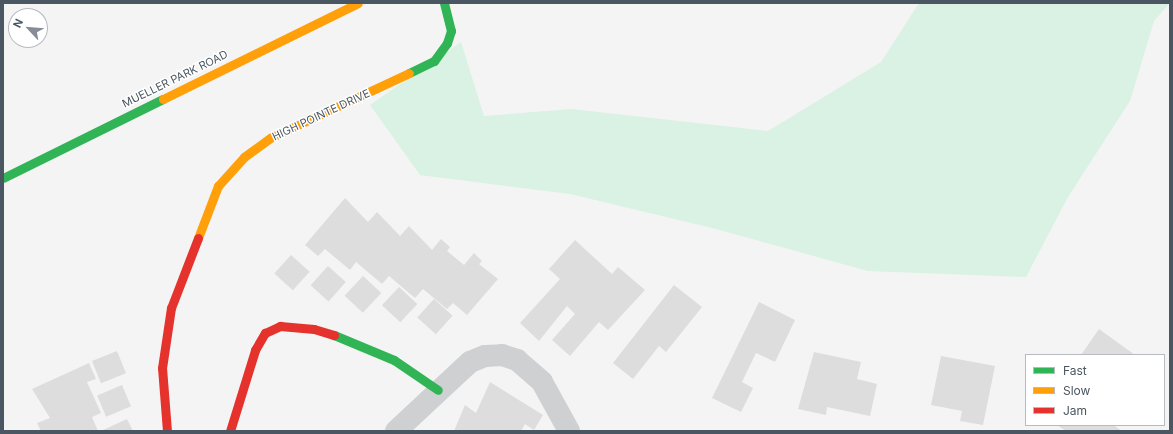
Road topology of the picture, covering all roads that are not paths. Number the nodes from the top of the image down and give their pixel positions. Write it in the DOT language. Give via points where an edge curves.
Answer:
graph roads {
  1 [pos="358,3"];
  2 [pos="444,3"];
  3 [pos="3,178"];
  4 [pos="438,390"];
  5 [pos="167,431"];
  6 [pos="230,431"];
  7 [pos="396,431"];
  8 [pos="569,431"];
  1 -- 3 [label="street, MUELLER PARK ROAD"];
  2 -- 5 [label="street, HIGH POINTE DRIVE" via="451,31 448,44 434,61 272,137 244,157 218,186 171,308 162,368"];
  4 -- 6 [label="street" via="394,360 351,341 314,329 280,326 265,333 255,350"];
  4 -- 7 [label="street"];
  4 -- 8 [label="street" via="470,362 485,356 518,360 542,382"];
}
